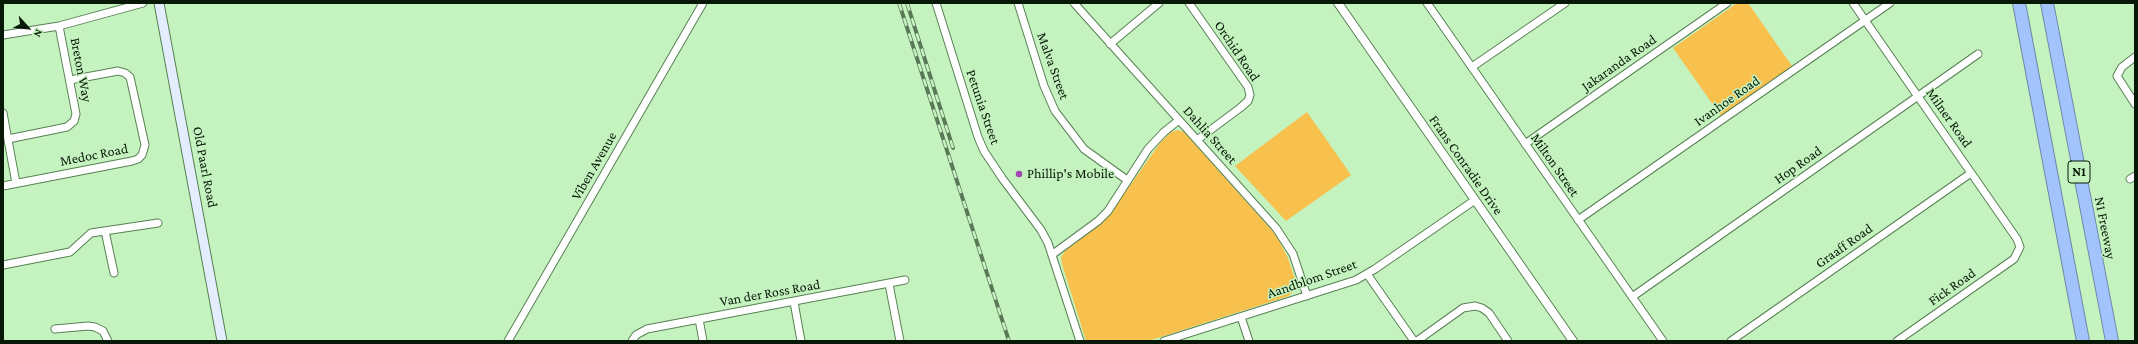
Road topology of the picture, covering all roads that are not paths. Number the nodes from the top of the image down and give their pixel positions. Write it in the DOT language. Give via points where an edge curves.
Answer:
graph roads {
  1 [pos="143,3"];
  2 [pos="159,3"];
  3 [pos="703,3"];
  4 [pos="936,3"];
  5 [pos="1018,3"];
  6 [pos="1074,3"];
  7 [pos="1159,3"];
  8 [pos="1189,3"];
  9 [pos="1338,3"];
  10 [pos="1427,3"];
  11 [pos="1565,3"];
  12 [pos="1727,3"];
  13 [pos="1853,3"];
  14 [pos="1890,3"];
  15 [pos="2018,3"];
  16 [pos="2047,3"];
  17 [pos="1865,20"];
  18 [pos="59,26"];
  19 [pos="3,35"];
  20 [pos="1110,44"];
  21 [pos="1978,54"];
  22 [pos="2135,57"];
  23 [pos="1472,67"];
  24 [pos="70,80"];
  25 [pos="1918,96"];
  26 [pos="2135,104"];
  27 [pos="3,113"];
  28 [pos="1179,120"];
  29 [pos="8,139"];
  30 [pos="1197,140"];
  31 [pos="1525,144"];
  32 [pos="1971,173"];
  33 [pos="1127,180"];
  34 [pos="16,183"];
  35 [pos="3,186"];
  36 [pos="1475,200"];
  37 [pos="1578,220"];
  38 [pos="158,223"];
  39 [pos="105,231"];
  40 [pos="2019,250"];
  41 [pos="1053,254"];
  42 [pos="3,265"];
  43 [pos="114,273"];
  44 [pos="1367,274"];
  45 [pos="905,280"];
  46 [pos="889,284"];
  47 [pos="1307,296"];
  48 [pos="1632,296"];
  49 [pos="794,302"];
  50 [pos="1241,317"];
  51 [pos="699,319"];
  52 [pos="55,329"];
  53 [pos="223,340"];
  54 [pos="108,341"];
  55 [pos="508,341"];
  56 [pos="632,341"];
  57 [pos="703,341"];
  58 [pos="801,341"];
  59 [pos="900,341"];
  60 [pos="1080,341"];
  61 [pos="1165,341"];
  62 [pos="1249,341"];
  63 [pos="1414,341"];
  64 [pos="1417,341"];
  65 [pos="1508,341"];
  66 [pos="1573,341"];
  67 [pos="1663,341"];
  68 [pos="1731,341"];
  69 [pos="1897,341"];
  70 [pos="2083,341"];
  71 [pos="2112,341"];
  1 -- 18 [label="street"];
  2 -- 53 [label="main road, Old Paarl Road"];
  3 -- 55 [label="street, Viben Avenue"];
  4 -- 41 [label="street, Petunia Street" via="981,144 1002,178 1041,230"];
  5 -- 33 [label="street, Malva Street" via="1044,86 1055,110 1084,149"];
  6 -- 20 [label="street, Dahlia Street"];
  7 -- 20 [label="street"];
  8 -- 30 [label="street, Orchid Road" via="1248,87 1250,95 1244,105"];
  9 -- 36 [label="street, Frans Conradie Drive"];
  10 -- 23 [label="street, Milton Street"];
  11 -- 23 [label="street"];
  12 -- 31 [label="street, Jakaranda Road"];
  13 -- 17 [label="street, Milner Road"];
  14 -- 17 [label="street, Ivanhoe Road"];
  15 -- 70 [label="highway, N1"];
  16 -- 71 [label="highway, N1 Freeway / N1"];
  17 -- 25 [label="street, Milner Road"];
  17 -- 37 [label="street, Ivanhoe Road"];
  18 -- 19 [label="street"];
  18 -- 24 [label="street, Breton Way"];
  20 -- 28 [label="street, Dahlia Street"];
  21 -- 25 [label="street, Hop Road"];
  22 -- 26 [label="street" via="2117,73 2117,78"];
  23 -- 31 [label="street, Milton Street"];
  24 -- 29 [label="street, Breton Way" via="76,114 72,124"];
  24 -- 34 [label="street, Medoc Road" via="118,71 128,75 132,82 145,145 144,152 135,160"];
  25 -- 32 [label="street, Milner Road"];
  25 -- 48 [label="street, Hop Road"];
  27 -- 29 [label="street"];
  28 -- 30 [label="street, Dahlia Street"];
  28 -- 33 [label="street" via="1148,149"];
  29 -- 34 [label="street"];
  30 -- 47 [label="street, Dahlia Street" via="1286,241"];
  31 -- 37 [label="street, Milton Street"];
  32 -- 40 [label="street, Milner Road" via="2017,239"];
  32 -- 68 [label="street, Graaff Road"];
  33 -- 41 [label="street" via="1108,211 1098,221"];
  34 -- 35 [label="street, Medoc Road"];
  36 -- 44 [label="street, Aandblom Street"];
  36 -- 66 [label="street, Frans Conradie Drive"];
  37 -- 48 [label="street, Milton Street"];
  38 -- 39 [label="street"];
  39 -- 42 [label="street" via="90,234 70,252"];
  39 -- 43 [label="street"];
  40 -- 69 [label="street, Fick Road" via="2014,259"];
  41 -- 60 [label="street, Petunia Street"];
  44 -- 47 [label="street, Aandblom Street" via="1344,285"];
  44 -- 63 [label="street"];
  45 -- 46 [label="street, Van der Ross Road"];
  46 -- 49 [label="street, Van der Ross Road"];
  46 -- 59 [label="street"];
  47 -- 50 [label="street, Aandblom Street"];
  48 -- 67 [label="street, Milton Street"];
  49 -- 51 [label="street, Van der Ross Road"];
  49 -- 58 [label="street"];
  50 -- 61 [label="street, Aandblom Street"];
  50 -- 62 [label="street"];
  51 -- 56 [label="street, Van der Ross Road" via="641,332"];
  51 -- 57 [label="street"];
  52 -- 54 [label="street" via="95,327 103,331"];
  64 -- 65 [label="street" via="1463,308 1475,306 1489,313"];
}
